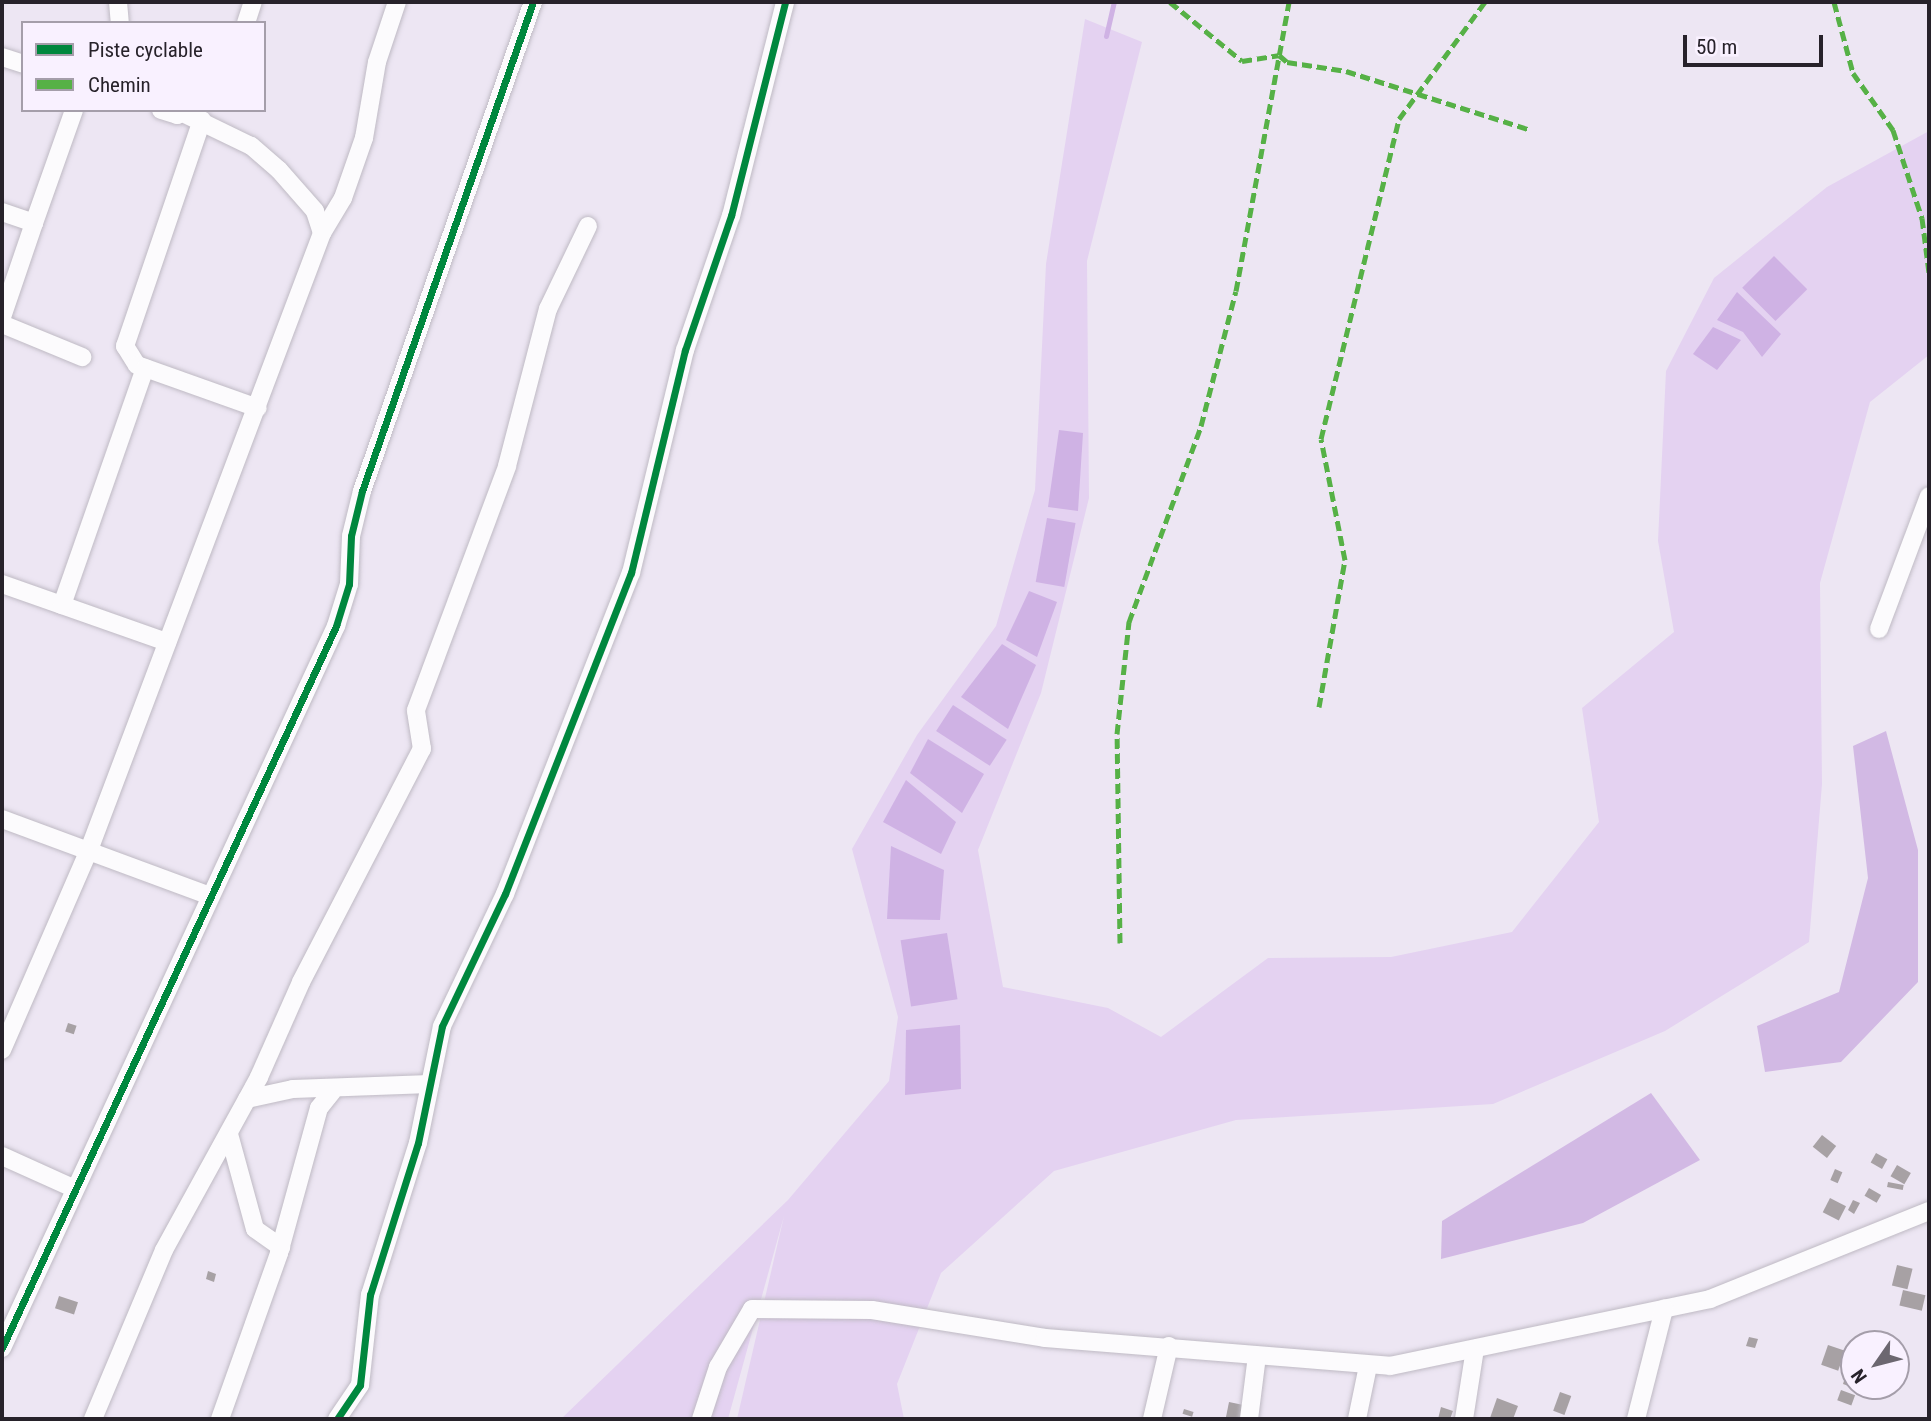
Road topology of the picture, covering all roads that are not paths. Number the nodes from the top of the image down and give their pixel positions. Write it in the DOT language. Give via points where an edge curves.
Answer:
graph roads {
  1 [pos="118,2"];
  2 [pos="253,2"];
  3 [pos="397,2"];
  4 [pos="533,2"];
  5 [pos="785,2"];
  6 [pos="120,21"];
  7 [pos="247,21"];
  8 [pos="2,57"];
  9 [pos="21,63"];
  10 [pos="73,112"];
  11 [pos="187,112"];
  12 [pos="212,119"];
  13 [pos="2,212"];
  14 [pos="34,223"];
  15 [pos="588,226"];
  16 [pos="322,233"];
  17 [pos="2,317"];
  18 [pos="2,324"];
  19 [pos="82,357"];
  20 [pos="145,368"];
  21 [pos="258,408"];
  22 [pos="1929,496"];
  23 [pos="2,584"];
  24 [pos="62,605"];
  25 [pos="1878,629"];
  26 [pos="167,642"];
  27 [pos="2,819"];
  28 [pos="89,850"];
  29 [pos="211,896"];
  30 [pos="2,1050"];
  31 [pos="430,1084"];
  32 [pos="332,1092"];
  33 [pos="247,1100"];
  34 [pos="229,1134"];
  35 [pos="2,1156"];
  36 [pos="75,1189"];
  37 [pos="1929,1211"];
  38 [pos="281,1247"];
  39 [pos="1664,1309"];
  40 [pos="1169,1346"];
  41 [pos="2,1348"];
  42 [pos="1475,1349"];
  43 [pos="1257,1356"];
  44 [pos="1368,1366"];
  45 [pos="93,1419"];
  46 [pos="220,1419"];
  47 [pos="337,1419"];
  48 [pos="701,1419"];
  49 [pos="1152,1419"];
  50 [pos="1249,1419"];
  51 [pos="1357,1419"];
  52 [pos="1464,1419"];
  53 [pos="1636,1419"];
  1 -- 6 [label="street"];
  2 -- 7 [label="street"];
  3 -- 16 [label="street" via="377,62 364,138"];
  4 -- 29 [label="street" via="362,491 351,536 349,584 336,626"];
  5 -- 31 [label="street" via="731,216 685,350 631,572 505,894 442,1026"];
  8 -- 9 [label="street"];
  10 -- 14 [label="street"];
  11 -- 12 [label="street"];
  12 -- 16 [label="street" via="279,170 315,211"];
  12 -- 20 [label="street" via="125,337 127,354"];
  13 -- 14 [label="street"];
  14 -- 17 [label="street"];
  15 -- 33 [label="street" via="548,309 507,466 416,710 422,749"];
  16 -- 21 [label="street"];
  18 -- 19 [label="street"];
  20 -- 21 [label="street"];
  20 -- 24 [label="street"];
  21 -- 26 [label="street"];
  22 -- 25 [label="street"];
  23 -- 24 [label="street"];
  24 -- 26 [label="street"];
  26 -- 28 [label="street"];
  27 -- 28 [label="street"];
  28 -- 29 [label="street"];
  28 -- 30 [label="street"];
  29 -- 36 [label="street"];
  31 -- 32 [label="street" via="360,1083"];
  31 -- 47 [label="street" via="370,1295 360,1385"];
  32 -- 33 [label="street" via="293,1088"];
  32 -- 38 [label="street" via="315,1121"];
  33 -- 34 [label="street"];
  34 -- 38 [label="street" via="255,1229"];
  34 -- 45 [label="street" via="164,1250"];
  35 -- 36 [label="street"];
  36 -- 41 [label="street"];
  37 -- 39 [label="street" via="1785,1272"];
  38 -- 46 [label="street"];
  39 -- 42 [label="street"];
  39 -- 53 [label="street"];
  40 -- 43 [label="street"];
  40 -- 48 [label="street" via="1045,1338 872,1310 752,1309 718,1367"];
  40 -- 49 [label="street"];
  42 -- 44 [label="street" via="1417,1363"];
  42 -- 52 [label="street"];
  43 -- 44 [label="street"];
  43 -- 50 [label="street"];
  44 -- 51 [label="street"];
}
